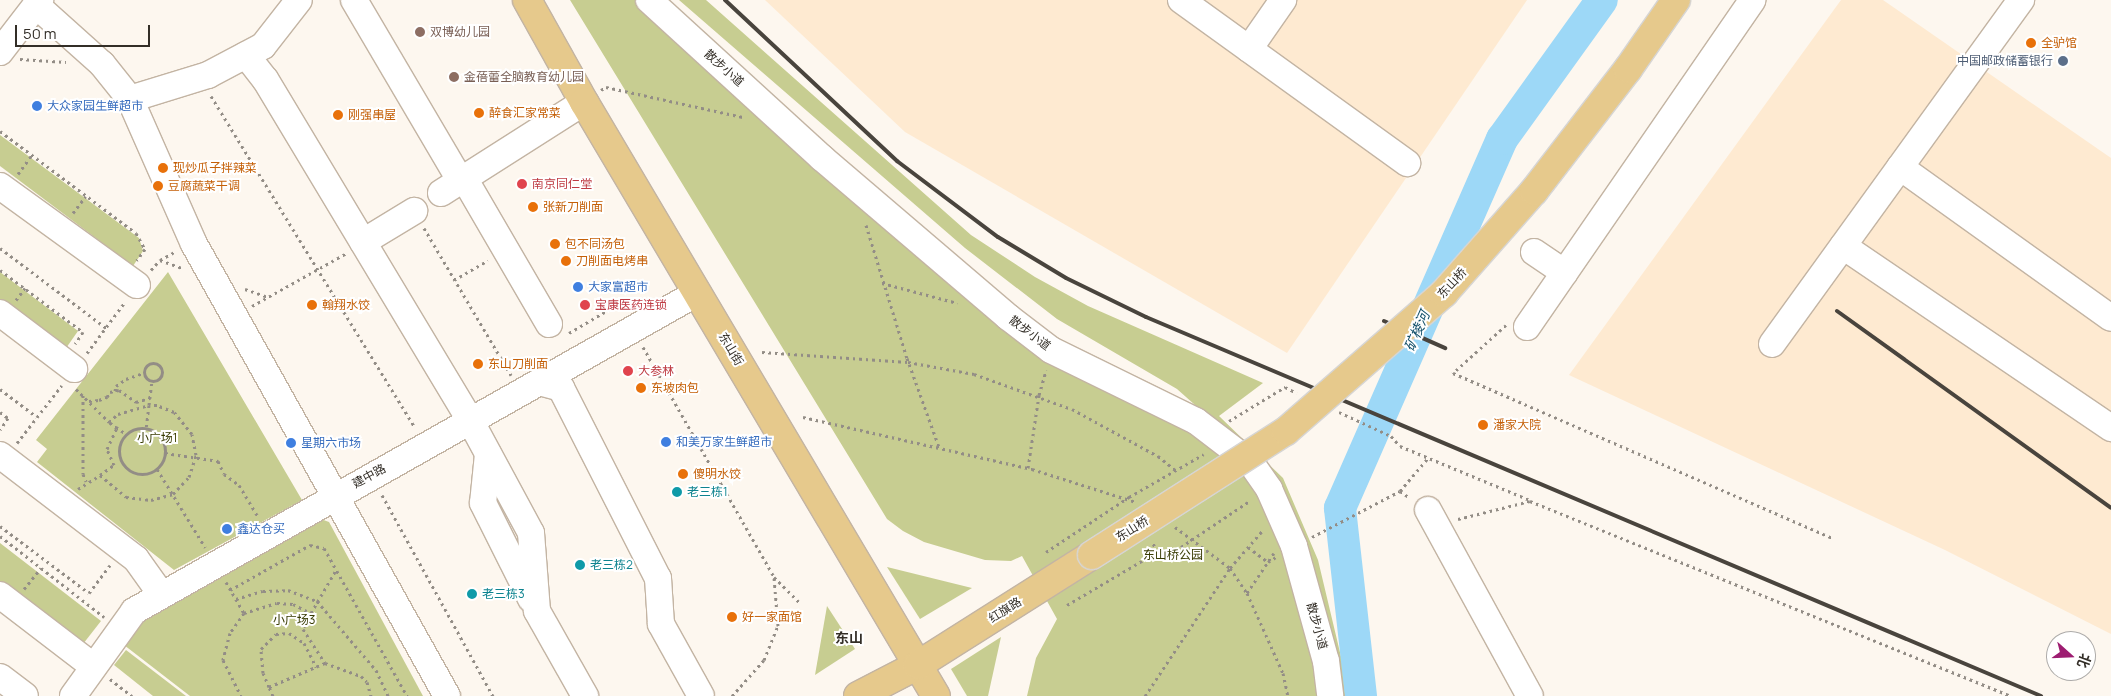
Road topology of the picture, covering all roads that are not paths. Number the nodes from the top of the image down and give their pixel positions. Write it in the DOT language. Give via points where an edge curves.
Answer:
graph roads {
  1 [pos="299,0"];
  2 [pos="354,0"];
  3 [pos="527,0"];
  4 [pos="649,0"];
  5 [pos="1181,0"];
  6 [pos="1282,0"];
  7 [pos="1676,0"];
  8 [pos="1753,0"];
  9 [pos="2021,0"];
  10 [pos="38,3"];
  11 [pos="5,43"];
  12 [pos="1249,49"];
  13 [pos="246,55"];
  14 [pos="595,94"];
  15 [pos="130,99"];
  16 [pos="1407,163"];
  17 [pos="1900,167"];
  18 [pos="455,184"];
  19 [pos="0,186"];
  20 [pos="416,215"];
  21 [pos="363,242"];
  22 [pos="1843,246"];
  23 [pos="1534,252"];
  24 [pos="1565,273"];
  25 [pos="136,279"];
  26 [pos="697,293"];
  27 [pos="0,313"];
  28 [pos="2111,318"];
  29 [pos="1520,323"];
  30 [pos="558,329"];
  31 [pos="1772,344"];
  32 [pos="68,370"];
  33 [pos="539,382"];
  34 [pos="470,420"];
  35 [pos="2111,428"];
  36 [pos="0,455"];
  37 [pos="335,495"];
  38 [pos="1428,510"];
  39 [pos="1092,555"];
  40 [pos="161,594"];
  41 [pos="0,595"];
  42 [pos="918,665"];
  43 [pos="94,666"];
  44 [pos="0,677"];
  45 [pos="936,695"];
  46 [pos="26,696"];
  47 [pos="73,696"];
  48 [pos="447,696"];
  49 [pos="585,696"];
  50 [pos="701,696"];
  51 [pos="858,696"];
  52 [pos="1330,696"];
  53 [pos="1530,696"];
  1 -- 13 [label="street" via="263,46"];
  2 -- 18 [label="street"];
  3 -- 14 [label="main road, 东山街"];
  4 -- 52 [label="street, 散步小道" via="822,158 1008,317 1051,350 1142,392 1219,436 1251,463 1279,510 1326,661"];
  5 -- 12 [label="street"];
  6 -- 12 [label="street"];
  7 -- 39 [label="main road, 东山桥, bridge" via="1628,69 1534,191 1444,293 1286,431"];
  8 -- 24 [label="street"];
  9 -- 17 [label="street"];
  10 -- 11 [label="street"];
  10 -- 15 [label="street" via="102,64"];
  12 -- 16 [label="street"];
  13 -- 15 [label="street" via="196,79"];
  13 -- 21 [label="street" via="265,79"];
  14 -- 18 [label="street"];
  14 -- 26 [label="main road, 东山街"];
  15 -- 37 [label="street" via="194,244"];
  17 -- 22 [label="street"];
  17 -- 28 [label="street"];
  18 -- 30 [label="street"];
  19 -- 25 [label="street"];
  20 -- 21 [label="street"];
  21 -- 34 [label="street"];
  22 -- 31 [label="street"];
  22 -- 35 [label="street"];
  23 -- 24 [label="street"];
  24 -- 29 [label="street"];
  26 -- 33 [label="street, 建中路"];
  26 -- 42 [label="main road, 东山街"];
  27 -- 32 [label="street"];
  33 -- 34 [label="street, 建中路"];
  33 -- 50 [label="street" via="560,388 658,578 661,624"];
  34 -- 37 [label="street, 建中路"];
  34 -- 49 [label="street" via="532,534 537,611"];
  36 -- 40 [label="street" via="136,559"];
  37 -- 40 [label="street, 建中路"];
  37 -- 48 [label="street"];
  38 -- 53 [label="street"];
  39 -- 42 [label="main road, 红旗路"];
  40 -- 43 [label="street, 建中路" via="134,611"];
  41 -- 43 [label="street"];
  42 -- 45 [label="main road, 东山街"];
  42 -- 51 [label="main road, 红旗路"];
  43 -- 47 [label="street, 建中路"];
  44 -- 46 [label="street"];
}
